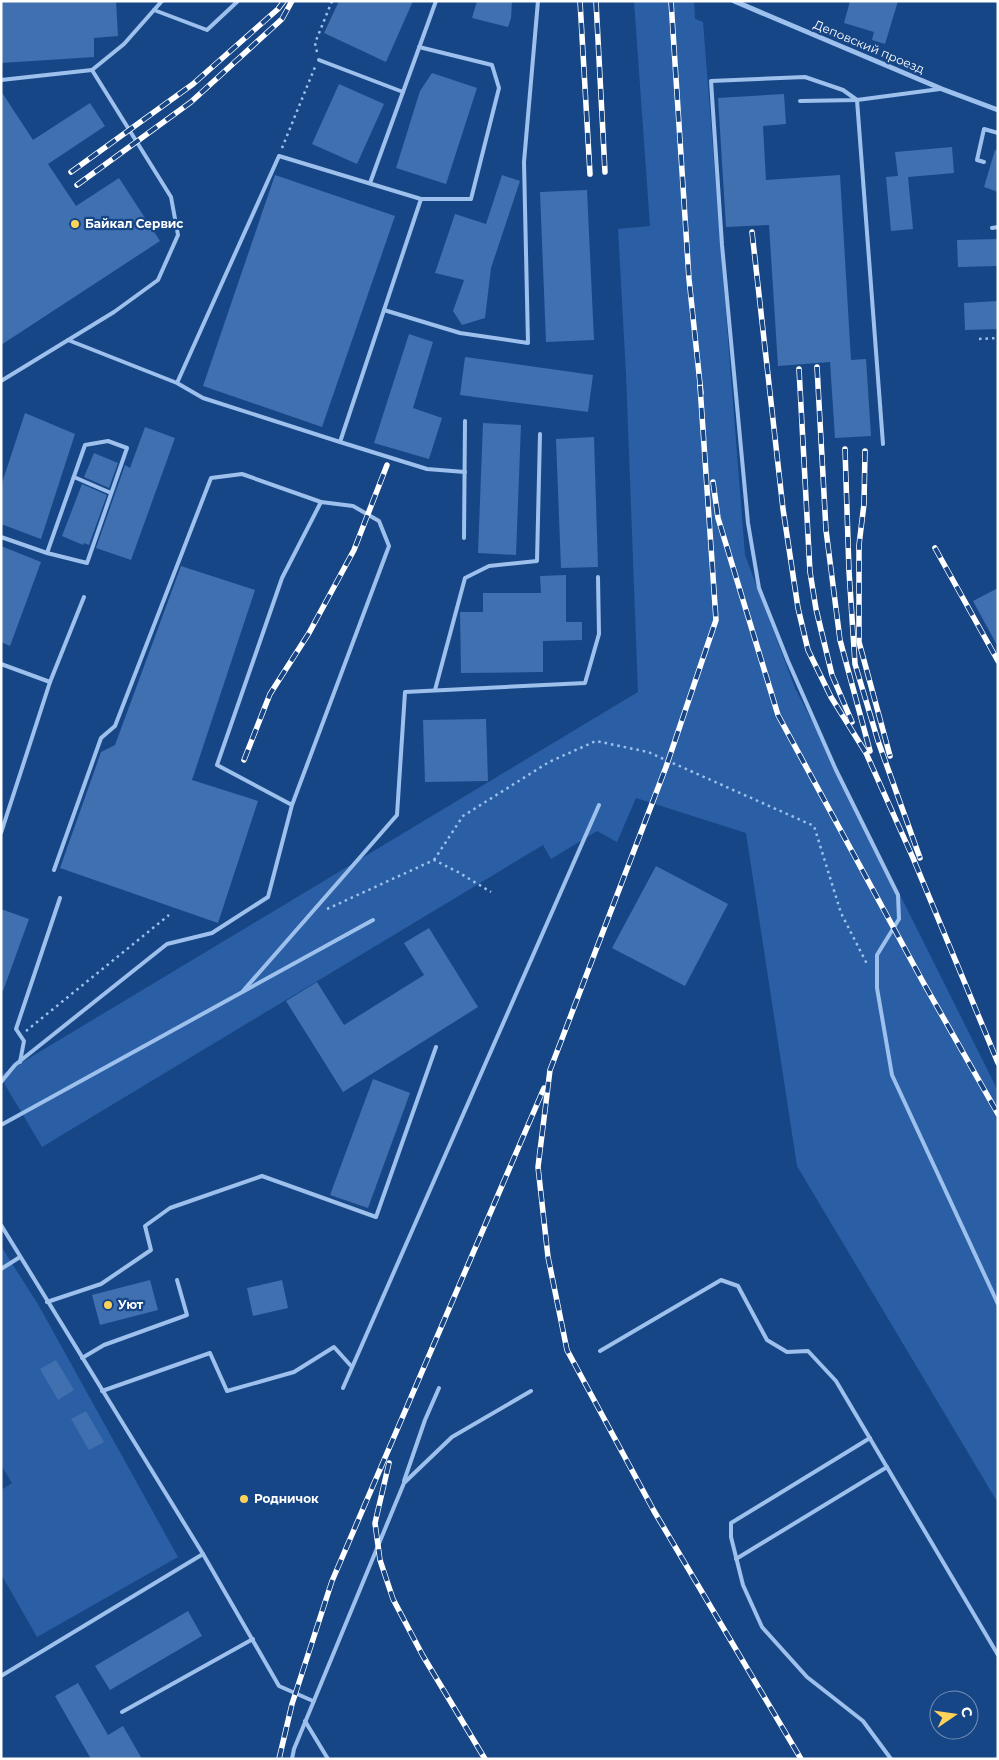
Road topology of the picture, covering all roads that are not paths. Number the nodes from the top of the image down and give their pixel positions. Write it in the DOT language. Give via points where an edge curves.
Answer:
graph roads {
  1 [pos="162,1"];
  2 [pos="238,1"];
  3 [pos="436,1"];
  4 [pos="538,1"];
  5 [pos="734,1"];
  6 [pos="154,10"];
  7 [pos="419,47"];
  8 [pos="318,60"];
  9 [pos="92,70"];
  10 [pos="1,80"];
  11 [pos="942,89"];
  12 [pos="403,92"];
  13 [pos="858,100"];
  14 [pos="800,101"];
  15 [pos="998,110"];
  16 [pos="998,133"];
  17 [pos="984,162"];
  18 [pos="370,183"];
  19 [pos="421,198"];
  20 [pos="998,227"];
  21 [pos="992,228"];
  22 [pos="384,310"];
  23 [pos="68,340"];
  24 [pos="1,381"];
  25 [pos="177,383"];
  26 [pos="465,421"];
  27 [pos="540,434"];
  28 [pos="340,442"];
  29 [pos="883,444"];
  30 [pos="465,472"];
  31 [pos="74,477"];
  32 [pos="111,493"];
  33 [pos="321,502"];
  34 [pos="1,538"];
  35 [pos="464,538"];
  36 [pos="47,553"];
  37 [pos="598,577"];
  38 [pos="84,597"];
  39 [pos="1,664"];
  40 [pos="50,682"];
  41 [pos="435,690"];
  42 [pos="292,804"];
  43 [pos="599,805"];
  44 [pos="1,833"];
  45 [pos="54,870"];
  46 [pos="60,898"];
  47 [pos="373,920"];
  48 [pos="243,991"];
  49 [pos="436,1047"];
  50 [pos="20,1062"];
  51 [pos="1,1082"];
  52 [pos="1,1124"];
  53 [pos="1,1225"];
  54 [pos="20,1257"];
  55 [pos="1,1269"];
  56 [pos="177,1280"];
  57 [pos="47,1302"];
  58 [pos="998,1304"];
  59 [pos="600,1351"];
  60 [pos="82,1358"];
  61 [pos="352,1367"];
  62 [pos="343,1388"];
  63 [pos="439,1388"];
  64 [pos="102,1391"];
  65 [pos="531,1391"];
  66 [pos="870,1438"];
  67 [pos="886,1467"];
  68 [pos="404,1483"];
  69 [pos="203,1554"];
  70 [pos="736,1558"];
  71 [pos="252,1638"];
  72 [pos="998,1655"];
  73 [pos="1,1676"];
  74 [pos="313,1701"];
  75 [pos="122,1712"];
  76 [pos="305,1721"];
  77 [pos="292,1759"];
  78 [pos="328,1759"];
  79 [pos="891,1759"];
  1 -- 6 [label="lane"];
  2 -- 6 [label="lane" via="207,30"];
  3 -- 7 [label="lane"];
  4 -- 22 [label="lane" via="524,162 528,344 460,333"];
  5 -- 11 [label="street, Деповский проезд"];
  6 -- 9 [label="lane" via="124,44"];
  7 -- 12 [label="lane"];
  7 -- 19 [label="lane" via="492,65 499,88 471,199"];
  8 -- 12 [label="lane"];
  9 -- 10 [label="lane"];
  9 -- 23 [label="lane" via="172,197 178,235 158,280"];
  11 -- 13 [label="lane"];
  11 -- 15 [label="street, Деповский проезд"];
  12 -- 18 [label="lane"];
  13 -- 14 [label="lane"];
  13 -- 29 [label="lane"];
  13 -- 58 [label="lane" via="843,90 805,77 711,81 722,245 748,523 759,588 788,661 836,770 898,895 900,919 877,955 877,988 892,1075"];
  16 -- 17 [label="lane" via="984,129 977,160"];
  18 -- 19 [label="lane"];
  18 -- 25 [label="lane" via="279,156"];
  19 -- 22 [label="lane"];
  20 -- 21 [label="lane"];
  22 -- 28 [label="lane"];
  23 -- 24 [label="lane"];
  23 -- 25 [label="lane"];
  25 -- 28 [label="lane" via="204,398"];
  26 -- 30 [label="lane"];
  27 -- 41 [label="lane" via="537,561 489,566 465,578"];
  28 -- 30 [label="lane" via="427,469"];
  30 -- 35 [label="lane"];
  31 -- 32 [label="lane"];
  31 -- 32 [label="lane" via="85,445 108,441 127,448"];
  31 -- 36 [label="lane"];
  32 -- 36 [label="lane" via="87,563"];
  33 -- 42 [label="lane" via="353,506 379,521 389,546"];
  33 -- 42 [label="lane" via="282,578 217,765"];
  33 -- 45 [label="lane" via="242,474 211,478 115,726 101,738"];
  34 -- 36 [label="lane"];
  37 -- 41 [label="lane" via="599,634 585,683"];
  38 -- 40 [label="lane"];
  39 -- 40 [label="lane"];
  40 -- 44 [label="lane"];
  41 -- 48 [label="lane" via="405,692 397,815"];
  42 -- 50 [label="lane" via="268,897 212,932 167,944"];
  43 -- 61 [label="lane"];
  46 -- 50 [label="lane" via="16,1029 24,1041"];
  47 -- 48 [label="lane"];
  48 -- 52 [label="lane"];
  49 -- 57 [label="lane" via="376,1217 262,1176 170,1208 145,1226 151,1250 101,1284"];
  50 -- 51 [label="lane"];
  53 -- 54 [label="lane"];
  54 -- 55 [label="lane"];
  54 -- 57 [label="lane"];
  56 -- 60 [label="lane" via="187,1314 104,1345"];
  57 -- 60 [label="lane"];
  59 -- 66 [label="lane" via="721,1280 738,1286 767,1340 787,1352 808,1351 836,1381"];
  60 -- 64 [label="lane"];
  61 -- 62 [label="lane"];
  61 -- 64 [label="lane" via="334,1347 294,1372 226,1391 210,1353"];
  63 -- 68 [label="lane" via="424,1420"];
  64 -- 69 [label="lane"];
  65 -- 68 [label="lane" via="452,1437"];
  66 -- 67 [label="lane"];
  66 -- 70 [label="lane" via="731,1523"];
  67 -- 70 [label="lane"];
  67 -- 72 [label="lane"];
  68 -- 74 [label="lane"];
  69 -- 71 [label="lane"];
  69 -- 73 [label="lane"];
  70 -- 79 [label="lane" via="743,1585 762,1627 807,1677 862,1721"];
  71 -- 74 [label="lane" via="278,1686"];
  71 -- 75 [label="lane"];
  74 -- 76 [label="lane"];
  76 -- 77 [label="lane"];
  76 -- 78 [label="lane"];
}
